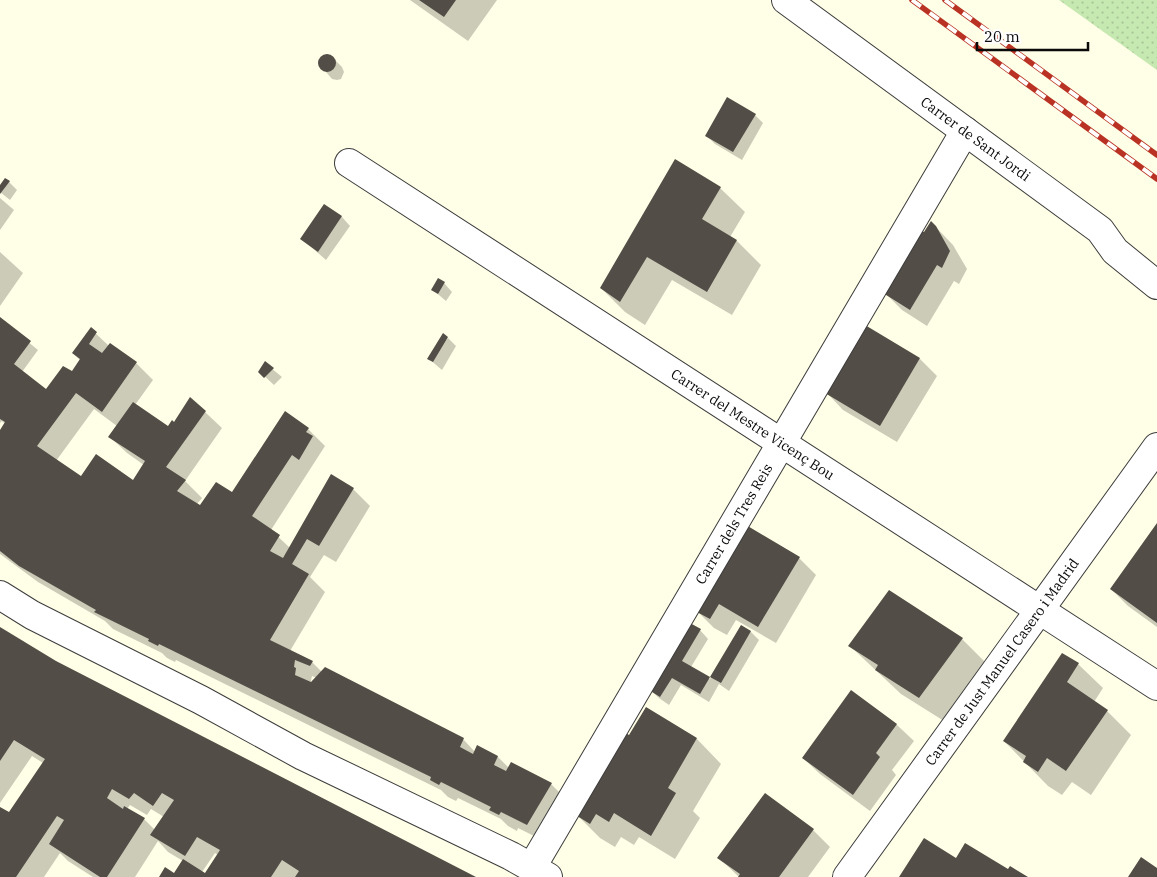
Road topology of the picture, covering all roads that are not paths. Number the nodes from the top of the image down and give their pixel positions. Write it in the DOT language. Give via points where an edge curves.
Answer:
graph roads {
  1 [pos="786,0"];
  2 [pos="965,131"];
  3 [pos="349,162"];
  4 [pos="1157,285"];
  5 [pos="781,443"];
  6 [pos="1157,447"];
  7 [pos="0,595"];
  8 [pos="1040,609"];
  9 [pos="1157,686"];
  10 [pos="540,872"];
  11 [pos="847,877"];
  1 -- 2 [label="street, Carrer de Sant Jordi"];
  2 -- 4 [label="street, Carrer de Sant Jordi" via="1100,230 1115,251"];
  2 -- 5 [label="street, Carrer dels Tres Reis"];
  3 -- 5 [label="street, Carrer del Mestre Vicenç Bou"];
  5 -- 8 [label="street, Carrer del Mestre Vicenç Bou"];
  5 -- 10 [label="street, Carrer dels Tres Reis"];
  6 -- 8 [label="street, Carrer de Just Manuel Casero i Madrid"];
  7 -- 10 [label="street" via="32,615 201,700 303,756"];
  8 -- 9 [label="street, Carrer del Mestre Vicenç Bou"];
  8 -- 11 [label="street, Carrer de Just Manuel Casero i Madrid"];
}
